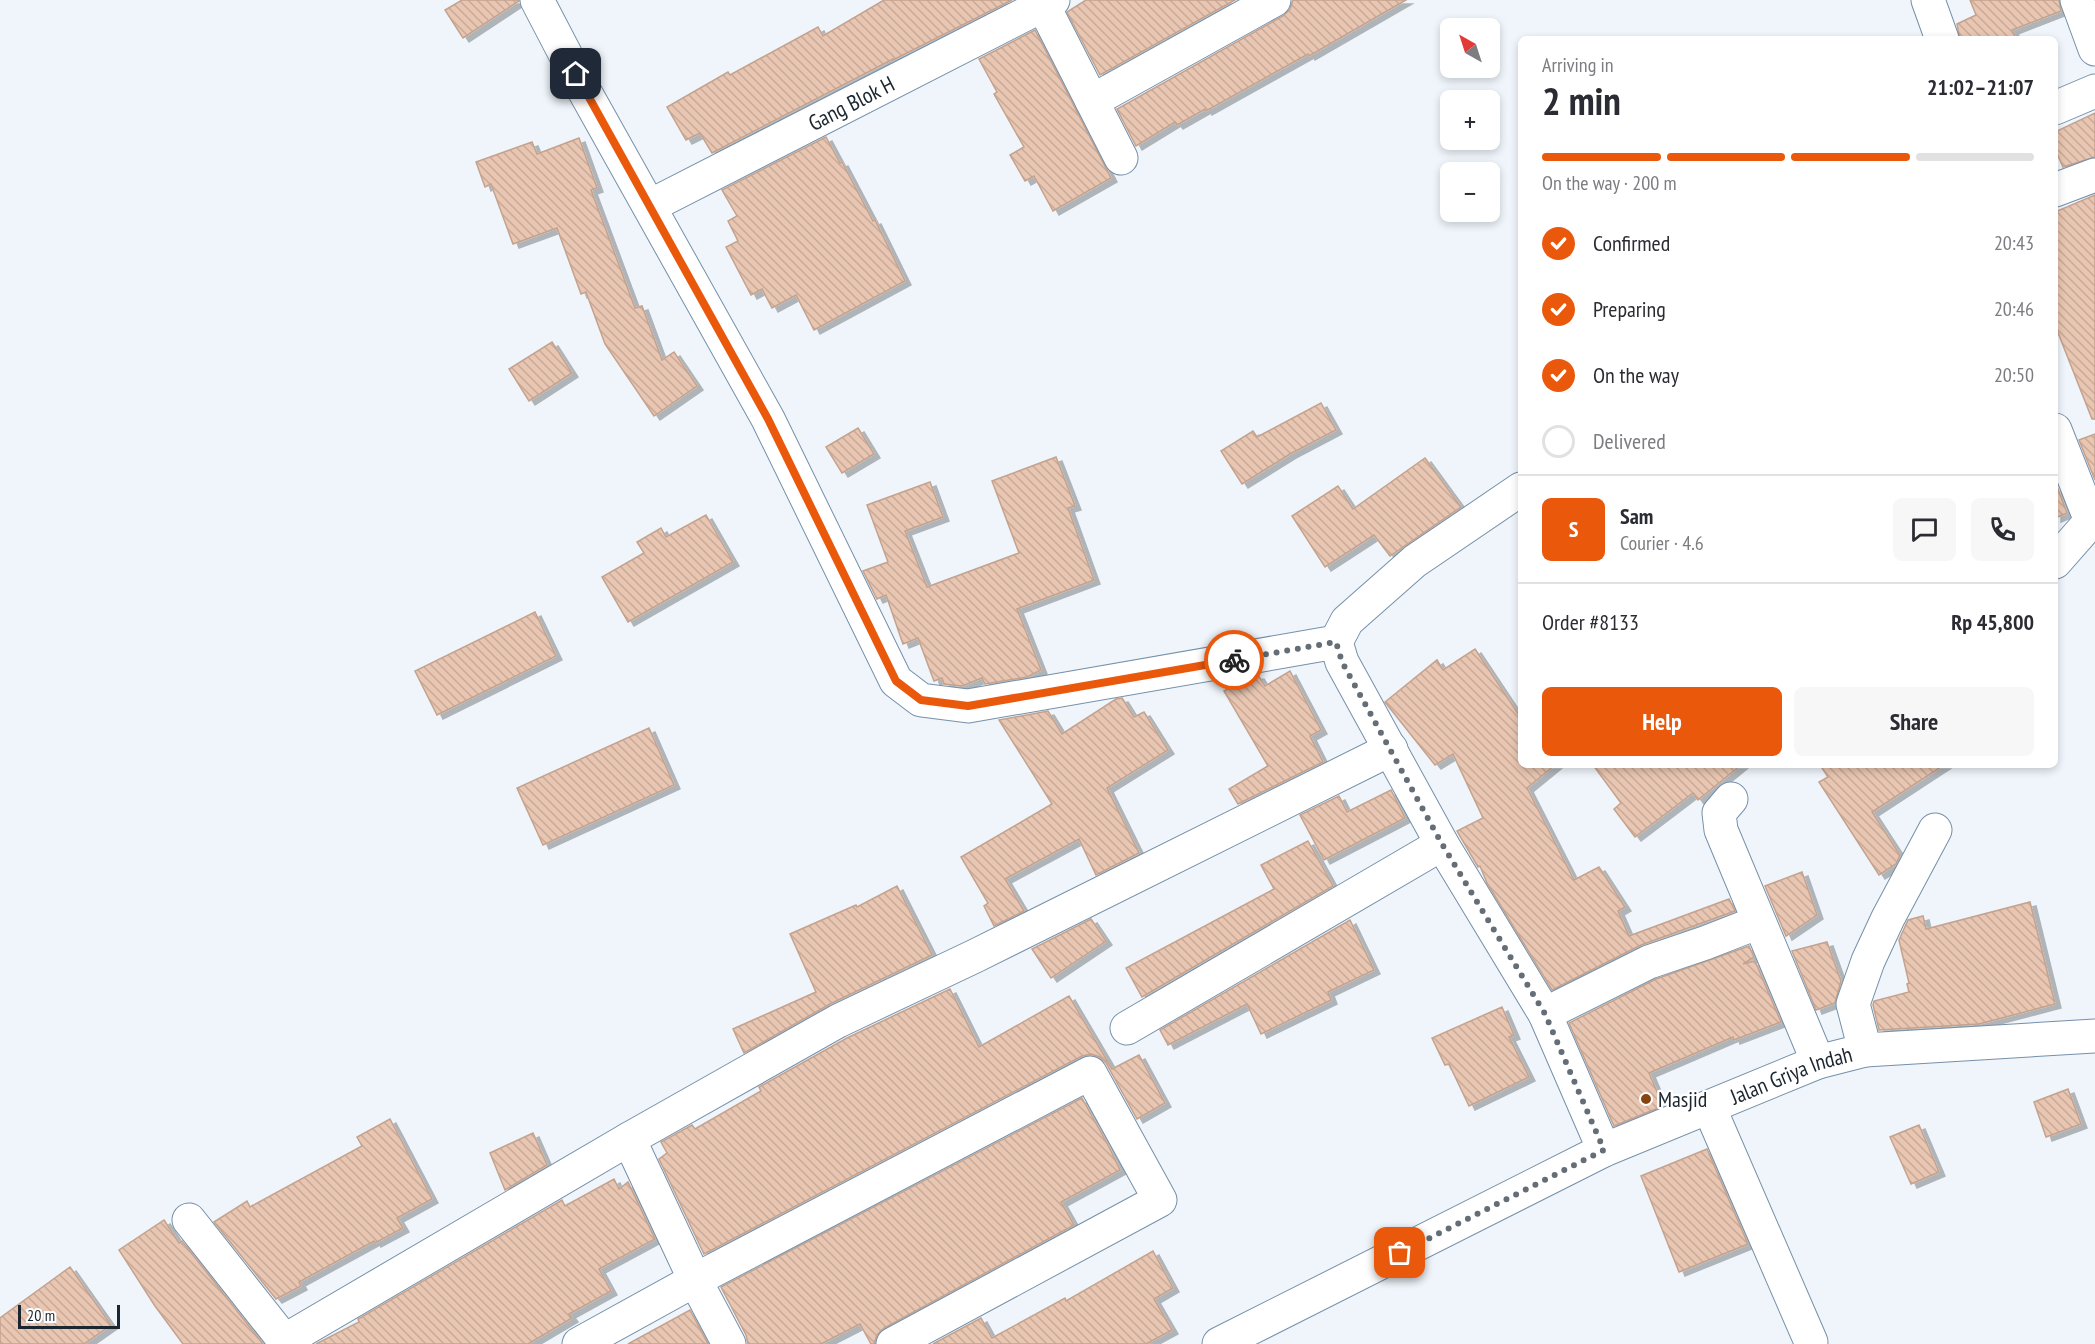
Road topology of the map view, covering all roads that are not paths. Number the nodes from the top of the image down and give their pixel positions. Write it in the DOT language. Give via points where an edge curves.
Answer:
graph roads {
  1 [pos="1274,0"];
  2 [pos="1929,0"];
  3 [pos="2077,0"];
  4 [pos="540,1"];
  5 [pos="1048,3"];
  6 [pos="1941,36"];
  7 [pos="2095,49"];
  8 [pos="2095,91"];
  9 [pos="1092,101"];
  10 [pos="2058,107"];
  11 [pos="1121,158"];
  12 [pos="2095,175"];
  13 [pos="2058,189"];
  14 [pos="650,206"];
  15 [pos="2058,437"];
  16 [pos="1518,491"];
  17 [pos="2093,520"];
  18 [pos="2058,559"];
  19 [pos="1336,642"];
  20 [pos="1391,749"];
  21 [pos="1731,798"];
  22 [pos="1935,830"];
  23 [pos="1442,844"];
  24 [pos="1759,922"];
  25 [pos="1545,1014"];
  26 [pos="1127,1028"];
  27 [pos="2095,1036"];
  28 [pos="1865,1050"];
  29 [pos="1818,1062"];
  30 [pos="1710,1107"];
  31 [pos="629,1139"];
  32 [pos="1604,1150"];
  33 [pos="189,1220"];
  34 [pos="695,1280"];
  35 [pos="1232,1341"];
  36 [pos="286,1342"];
  37 [pos="1811,1342"];
  38 [pos="579,1344"];
  39 [pos="729,1344"];
  40 [pos="893,1344"];
  1 -- 9 [label="street"];
  2 -- 6 [label="street"];
  3 -- 7 [label="street"];
  4 -- 14 [label="street" via="585,92"];
  5 -- 9 [label="street"];
  5 -- 14 [label="street, Gang Blok H"];
  8 -- 10 [label="street"];
  9 -- 11 [label="street"];
  12 -- 13 [label="street"];
  14 -- 19 [label="street" via="768,419 896,681 921,700 968,706"];
  15 -- 17 [label="street"];
  16 -- 19 [label="street" via="1415,561 1347,621"];
  17 -- 18 [label="street"];
  19 -- 20 [label="street" via="1342,662"];
  20 -- 23 [label="street"];
  20 -- 31 [label="street" via="838,1021"];
  21 -- 24 [label="street" via="1719,813 1721,830"];
  22 -- 28 [label="street" via="1888,918 1853,1004"];
  23 -- 25 [label="street"];
  23 -- 26 [label="street"];
  24 -- 25 [label="street" via="1649,962"];
  24 -- 29 [label="street"];
  25 -- 32 [label="street"];
  27 -- 28 [label="street, Jalan Griya Indah"];
  28 -- 29 [label="street, Jalan Griya Indah"];
  29 -- 30 [label="street, Jalan Griya Indah"];
  30 -- 32 [label="street, Jalan Griya Indah"];
  30 -- 37 [label="street"];
  31 -- 34 [label="street"];
  31 -- 36 [label="street"];
  32 -- 35 [label="street, Jalan Griya Indah"];
  33 -- 36 [label="street"];
  34 -- 38 [label="street"];
  34 -- 39 [label="street"];
  34 -- 40 [label="street" via="1090,1073 1160,1200"];
}
